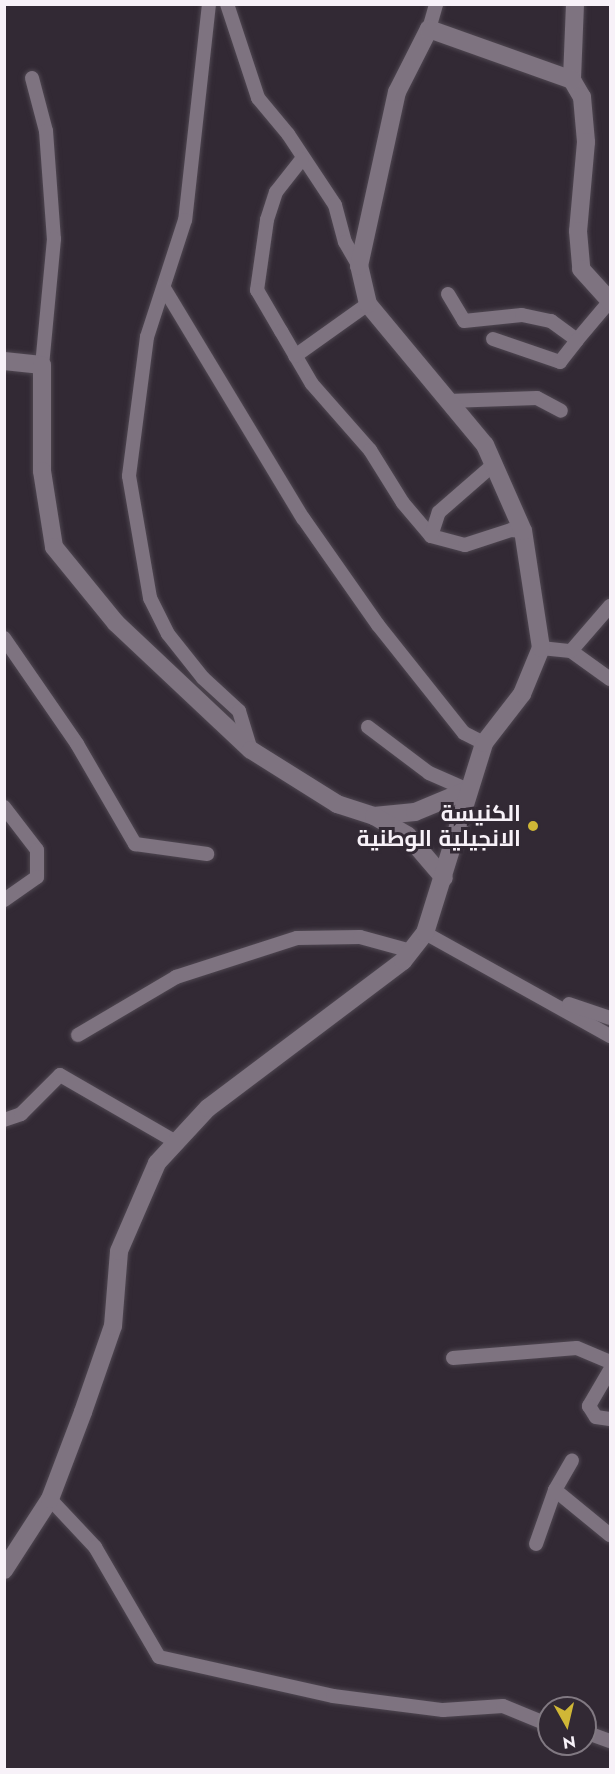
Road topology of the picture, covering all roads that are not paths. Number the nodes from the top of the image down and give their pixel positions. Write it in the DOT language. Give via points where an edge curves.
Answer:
graph roads {
  1 [pos="209,4"];
  2 [pos="227,4"];
  3 [pos="436,4"];
  4 [pos="575,4"];
  5 [pos="429,29"];
  6 [pos="32,78"];
  7 [pos="572,80"];
  8 [pos="302,159"];
  9 [pos="358,266"];
  10 [pos="164,288"];
  11 [pos="448,294"];
  12 [pos="610,301"];
  13 [pos="368,304"];
  14 [pos="493,339"];
  15 [pos="577,340"];
  16 [pos="295,356"];
  17 [pos="4,361"];
  18 [pos="42,365"];
  19 [pos="448,401"];
  20 [pos="561,411"];
  21 [pos="494,465"];
  22 [pos="523,531"];
  23 [pos="431,536"];
  24 [pos="610,606"];
  25 [pos="4,638"];
  26 [pos="541,648"];
  27 [pos="571,651"];
  28 [pos="610,679"];
  29 [pos="368,727"];
  30 [pos="484,743"];
  31 [pos="251,750"];
  32 [pos="468,790"];
  33 [pos="4,807"];
  34 [pos="374,816"];
  35 [pos="207,854"];
  36 [pos="444,879"];
  37 [pos="4,900"];
  38 [pos="425,933"];
  39 [pos="411,951"];
  40 [pos="544,996"];
  41 [pos="610,1018"];
  42 [pos="78,1035"];
  43 [pos="610,1036"];
  44 [pos="4,1120"];
  45 [pos="178,1143"];
  46 [pos="453,1358"];
  47 [pos="610,1362"];
  48 [pos="610,1370"];
  49 [pos="610,1419"];
  50 [pos="572,1461"];
  51 [pos="555,1490"];
  52 [pos="50,1499"];
  53 [pos="610,1535"];
  54 [pos="536,1544"];
  55 [pos="4,1570"];
  56 [pos="537,1720"];
  1 -- 10 [label="street" via="184,220"];
  2 -- 8 [label="street" via="258,98 288,134"];
  3 -- 5 [label="street"];
  4 -- 7 [label="street"];
  5 -- 7 [label="street"];
  5 -- 9 [label="street" via="397,92"];
  6 -- 18 [label="street" via="46,131 54,239"];
  7 -- 12 [label="street" via="582,97 586,121 578,231 581,269"];
  8 -- 9 [label="street" via="334,206 345,242"];
  8 -- 16 [label="street" via="276,192 267,220 257,290"];
  9 -- 13 [label="street"];
  10 -- 30 [label="street" via="303,518 378,625 464,733"];
  10 -- 31 [label="street" via="147,338 129,476 141,556 150,598 168,634 203,678 239,711"];
  11 -- 15 [label="street" via="464,321 522,315 551,321"];
  12 -- 15 [label="street"];
  13 -- 16 [label="street"];
  13 -- 19 [label="street"];
  14 -- 15 [label="street" via="560,362"];
  16 -- 23 [label="street" via="312,384 370,450 403,503"];
  17 -- 18 [label="street"];
  18 -- 31 [label="street" via="42,471 54,547 116,623"];
  19 -- 20 [label="street" via="537,398"];
  19 -- 21 [label="street" via="485,445"];
  21 -- 22 [label="street"];
  21 -- 23 [label="street" via="439,512"];
  22 -- 23 [label="street" via="510,530 465,545"];
  22 -- 26 [label="street"];
  24 -- 27 [label="street"];
  25 -- 35 [label="street" via="66,726 135,844"];
  26 -- 27 [label="street"];
  26 -- 30 [label="street" via="522,694"];
  27 -- 28 [label="street"];
  29 -- 32 [label="street" via="429,773"];
  30 -- 32 [label="street"];
  31 -- 34 [label="street" via="337,804"];
  32 -- 34 [label="street" via="415,812"];
  32 -- 36 [label="street"];
  33 -- 37 [label="street" via="37,850 37,877"];
  34 -- 36 [label="street" via="408,836"];
  36 -- 38 [label="street"];
  38 -- 39 [label="street"];
  38 -- 40 [label="street" via="458,954"];
  39 -- 42 [label="street" via="360,937 297,938 176,977"];
  39 -- 45 [label="street" via="208,1108"];
  40 -- 41 [label="street"];
  40 -- 43 [label="street"];
  44 -- 45 [label="street" via="21,1113 60,1076"];
  45 -- 52 [label="street" via="158,1163 119,1251 113,1326"];
  46 -- 47 [label="street" via="577,1348"];
  48 -- 49 [label="street" via="589,1406 596,1417"];
  50 -- 51 [label="street"];
  51 -- 53 [label="street"];
  51 -- 54 [label="street"];
  52 -- 55 [label="street"];
  52 -- 56 [label="street" via="95,1547 159,1657 333,1696 443,1710 503,1706"];
}
